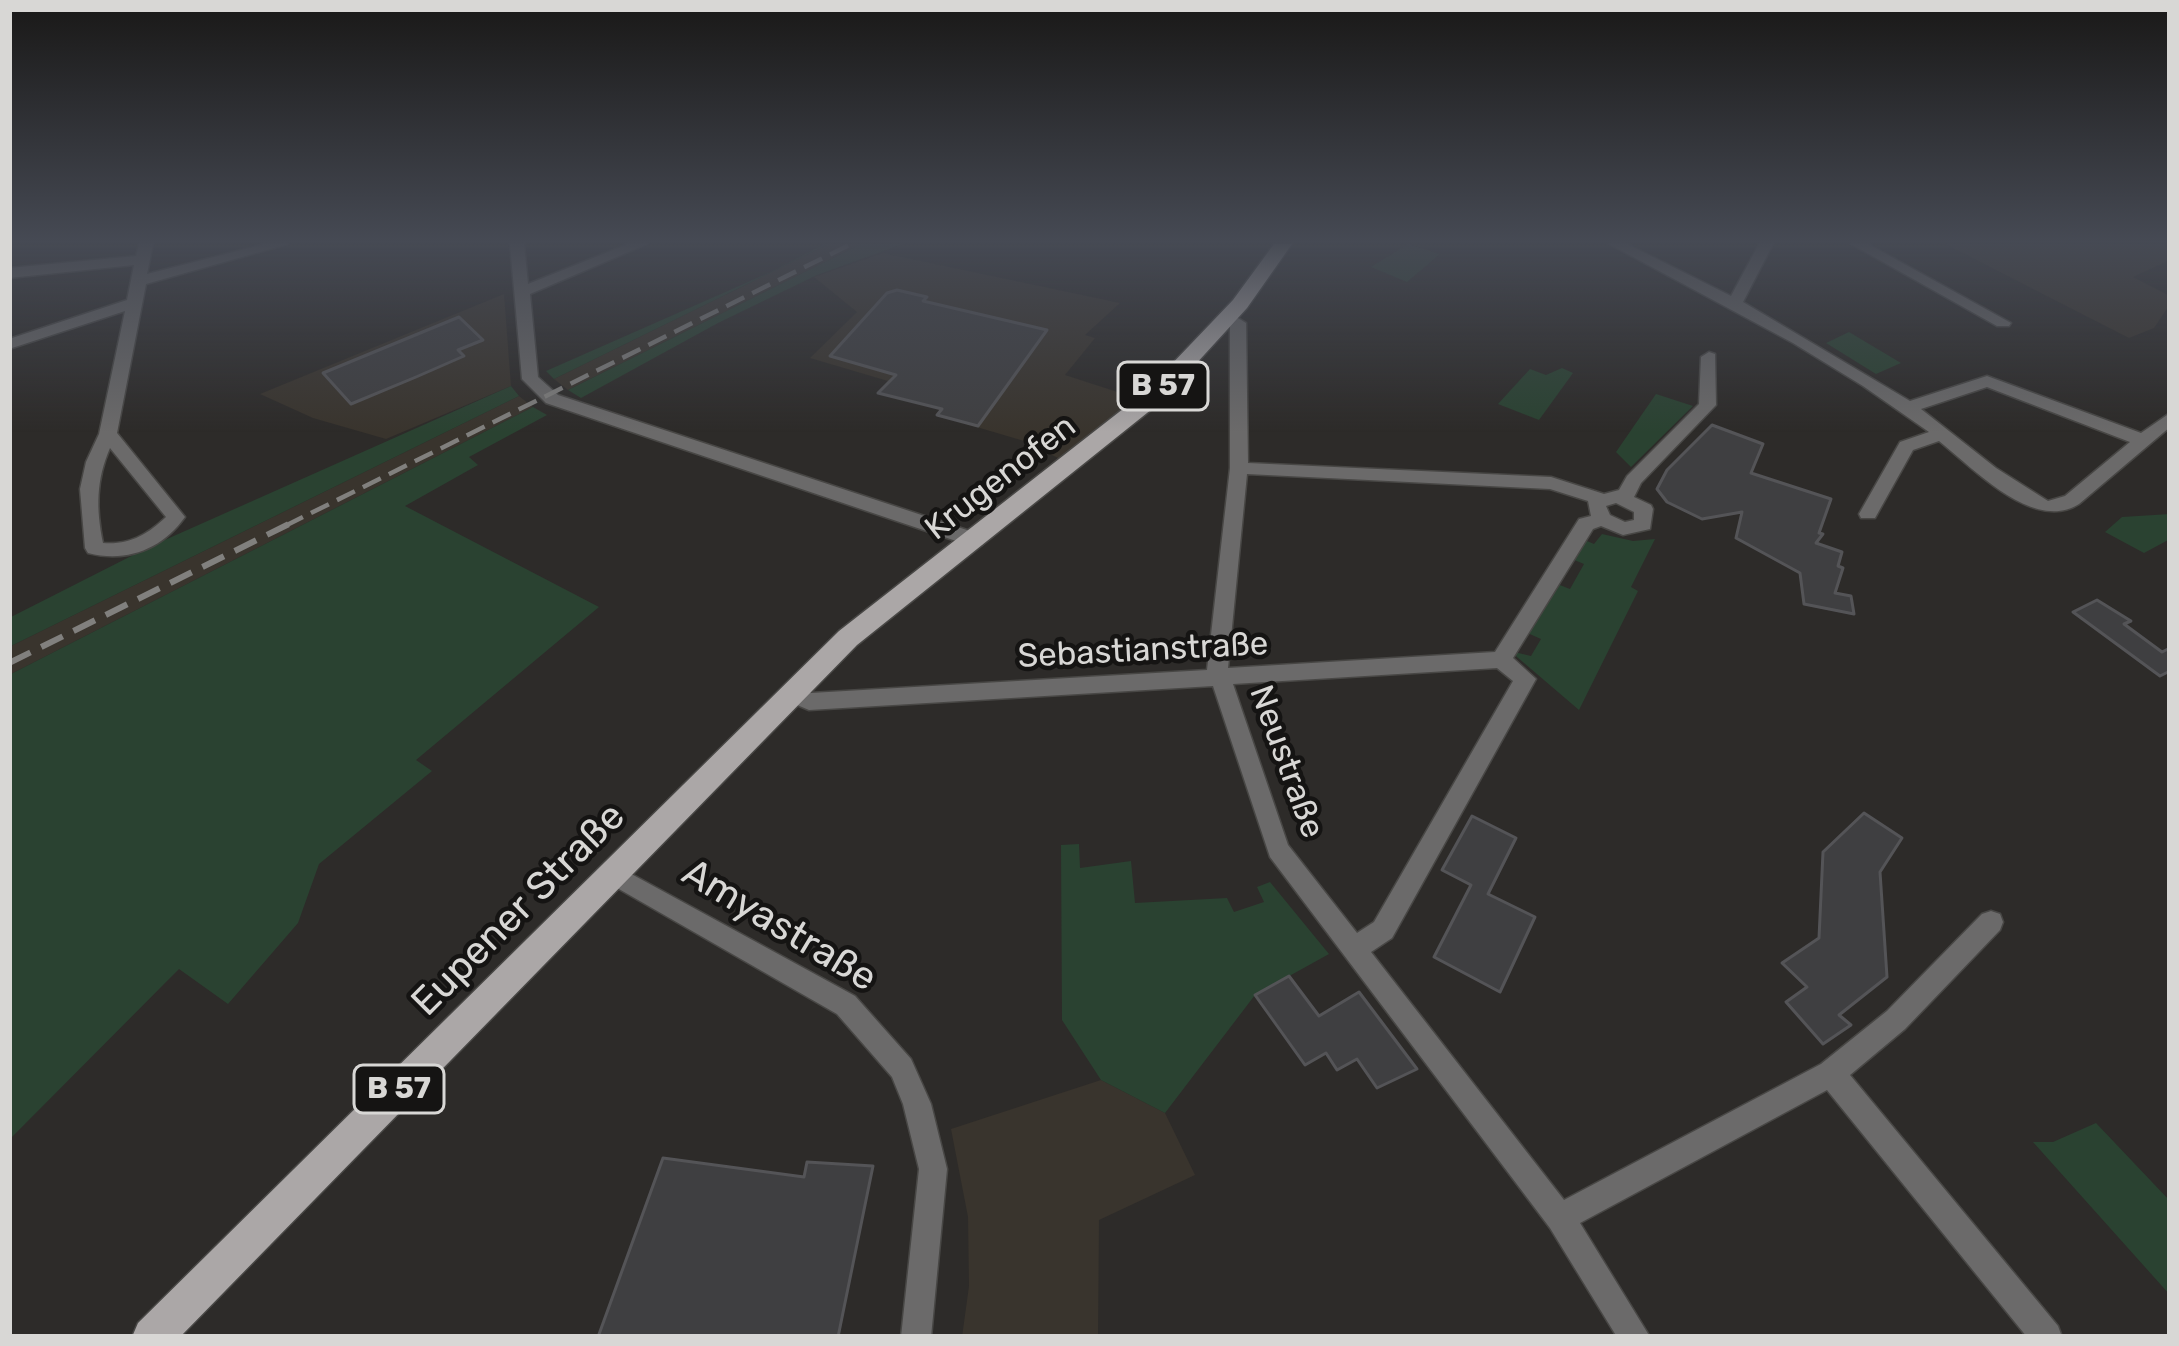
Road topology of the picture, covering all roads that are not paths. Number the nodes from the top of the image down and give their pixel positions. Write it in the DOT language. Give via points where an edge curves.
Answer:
graph roads {
  1 [pos="122,307"];
  2 [pos="136,307"];
  3 [pos="525,307"];
  4 [pos="1236,307"];
  5 [pos="1744,307"];
  6 [pos="1975,307"];
  7 [pos="1228,317"];
  8 [pos="2003,322"];
  9 [pos="9,344"];
  10 [pos="1709,357"];
  11 [pos="1909,408"];
  12 [pos="2170,418"];
  13 [pos="108,434"];
  14 [pos="1938,435"];
  15 [pos="2141,440"];
  16 [pos="1239,468"];
  17 [pos="1624,496"];
  18 [pos="1601,509"];
  19 [pos="1868,514"];
  20 [pos="975,540"];
  21 [pos="1501,660"];
  22 [pos="1221,680"];
  23 [pos="791,693"];
  24 [pos="614,874"];
  25 [pos="1991,922"];
  26 [pos="1356,948"];
  27 [pos="1831,1073"];
  28 [pos="1560,1218"];
  29 [pos="152,1337"];
  30 [pos="916,1337"];
  31 [pos="1635,1337"];
  32 [pos="2048,1337"];
  1 -- 9 [label="street"];
  2 -- 13 [label="street"];
  3 -- 20 [label="street" via="530,379 562,405"];
  4 -- 7 [label="main road, Krugenofen / B 57"];
  5 -- 11 [label="street"];
  6 -- 8 [label="street"];
  7 -- 16 [label="street, Neustraße" via="1238,323"];
  7 -- 20 [label="main road, Krugenofen / B 57" via="1128,420"];
  10 -- 17 [label="street" via="1707,405"];
  11 -- 14 [label="street"];
  11 -- 15 [label="street" via="1987,381"];
  12 -- 15 [label="street"];
  13 -- 13 [label="street" via="85,496 95,548 108,552 144,543 176,517"];
  14 -- 15 [label="street" via="2045,507 2072,500"];
  14 -- 19 [label="street" via="1906,446"];
  16 -- 18 [label="street" via="1551,483"];
  16 -- 22 [label="street, Neustraße" via="1216,664"];
  17 -- 18 [label="street"];
  17 -- 18 [label="street" via="1644,509 1643,524 1623,529"];
  18 -- 21 [label="street"];
  20 -- 23 [label="main road, Krugenofen / B 57"];
  21 -- 22 [label="street, Sebastianstraße"];
  21 -- 26 [label="street" via="1526,679 1383,930"];
  22 -- 23 [label="street, Sebastianstraße" via="809,702"];
  22 -- 26 [label="street, Neustraße" via="1278,850"];
  23 -- 24 [label="main road, Eupener Straße / B 57"];
  24 -- 29 [label="main road, Eupener Straße / B 57"];
  24 -- 30 [label="street, Amyastraße" via="847,1005 902,1068 933,1169"];
  25 -- 27 [label="street" via="1896,1020"];
  26 -- 28 [label="street, Neustraße"];
  27 -- 28 [label="street"];
  27 -- 32 [label="street"];
  28 -- 31 [label="street, Neustraße"];
}
